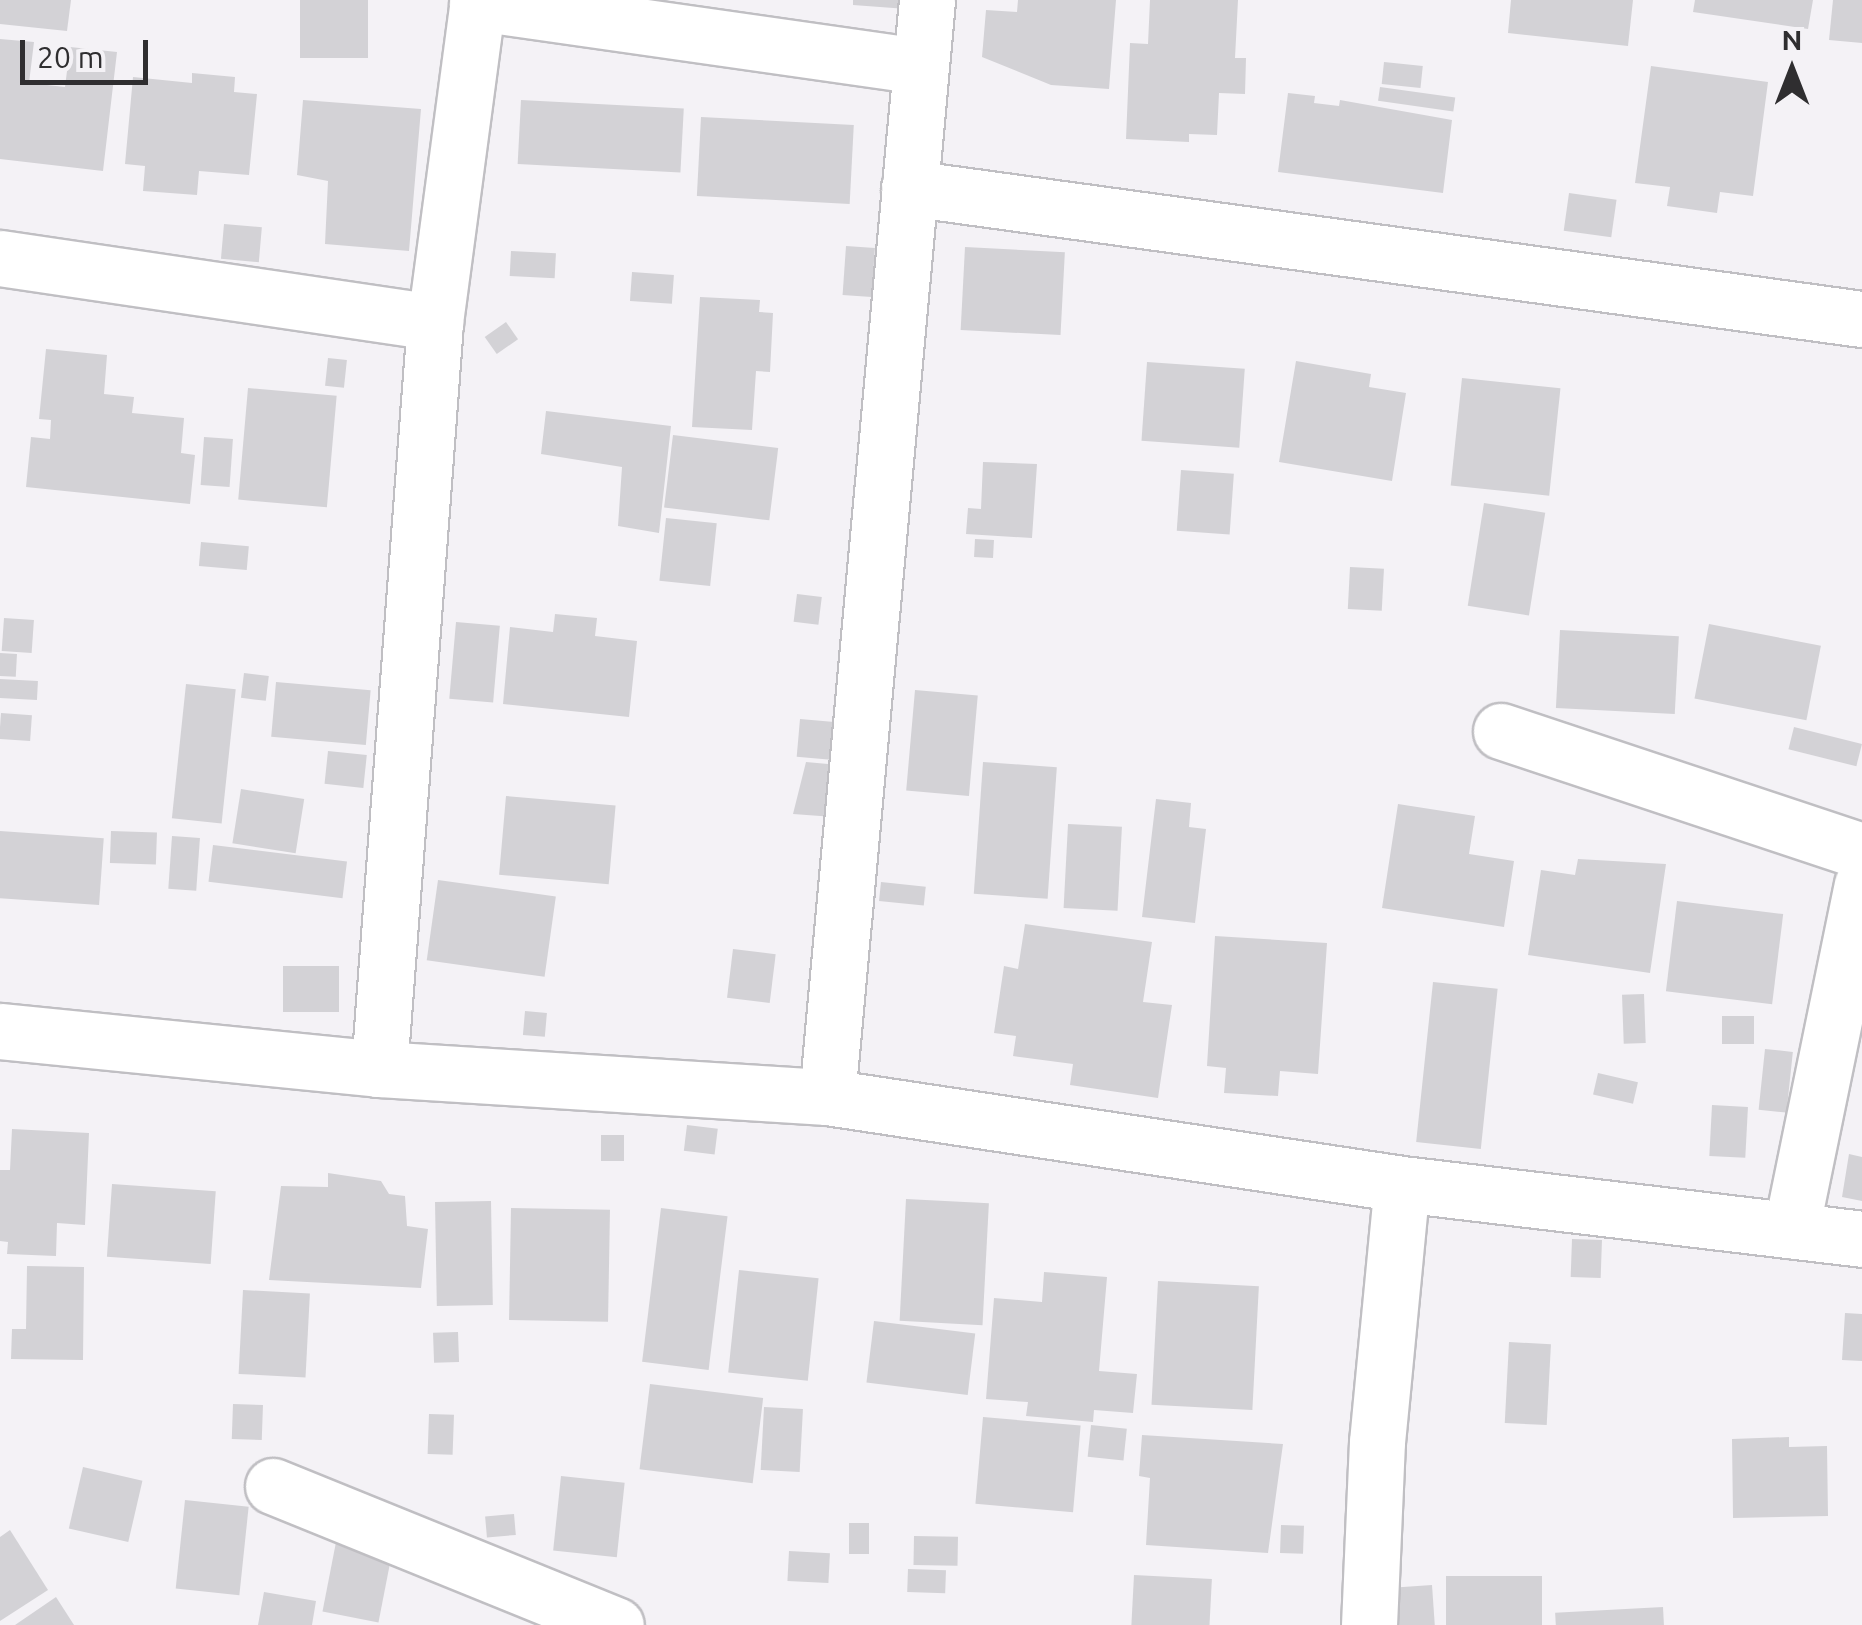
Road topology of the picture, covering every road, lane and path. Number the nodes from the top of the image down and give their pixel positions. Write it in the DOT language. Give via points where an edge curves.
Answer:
graph roads {
  1 [pos="927,0"];
  2 [pos="478,2"];
  3 [pos="920,66"];
  4 [pos="909,188"];
  5 [pos="0,258"];
  6 [pos="1862,319"];
  7 [pos="435,322"];
  8 [pos="1501,732"];
  9 [pos="1862,850"];
  10 [pos="1862,885"];
  11 [pos="0,1031"];
  12 [pos="379,1069"];
  13 [pos="827,1097"];
  14 [pos="1402,1184"];
  15 [pos="1791,1230"];
  16 [pos="1862,1239"];
  17 [pos="273,1486"];
  18 [pos="616,1625"];
  19 [pos="1369,1625"];
  1 -- 3 [label="street"];
  2 -- 3 [label="street"];
  2 -- 7 [label="street"];
  3 -- 4 [label="street"];
  4 -- 6 [label="street"];
  4 -- 13 [label="street"];
  5 -- 7 [label="street"];
  7 -- 12 [label="street"];
  8 -- 9 [label="street"];
  10 -- 15 [label="street"];
  11 -- 12 [label="street"];
  12 -- 13 [label="street"];
  13 -- 14 [label="street"];
  14 -- 15 [label="street"];
  14 -- 19 [label="street" via="1377,1442"];
  15 -- 16 [label="street"];
  17 -- 18 [label="street"];
}
